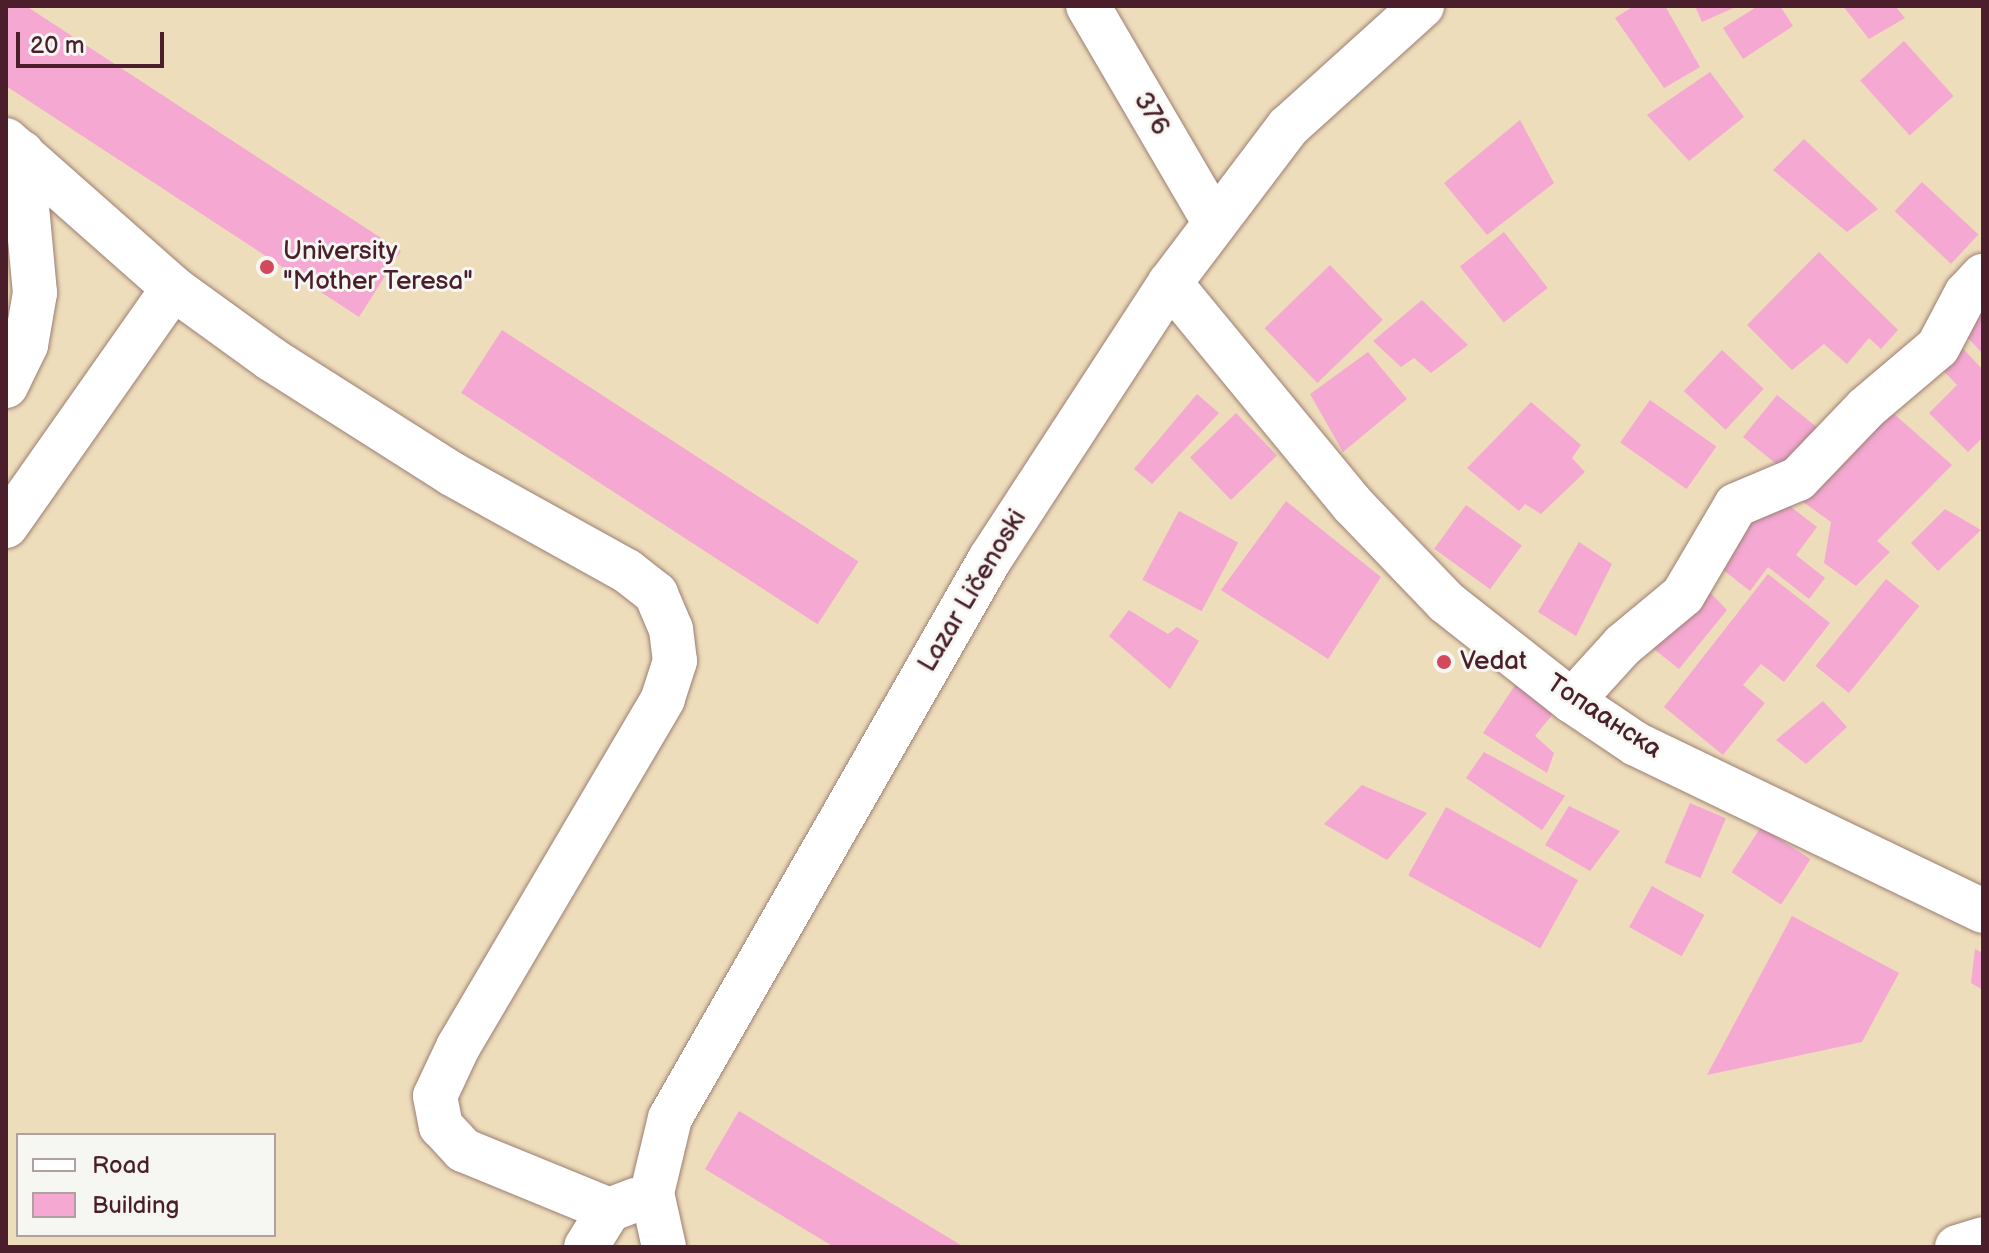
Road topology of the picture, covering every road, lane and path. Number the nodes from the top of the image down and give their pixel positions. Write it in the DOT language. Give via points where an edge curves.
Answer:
graph roads {
  1 [pos="1088,6"];
  2 [pos="1422,6"];
  3 [pos="14,147"];
  4 [pos="1215,223"];
  5 [pos="1983,276"];
  6 [pos="1170,283"];
  7 [pos="173,288"];
  8 [pos="6,386"];
  9 [pos="6,526"];
  10 [pos="1572,701"];
  11 [pos="1983,911"];
  12 [pos="652,1193"];
  13 [pos="609,1210"];
  14 [pos="1983,1239"];
  15 [pos="586,1247"];
  16 [pos="664,1247"];
  17 [pos="1957,1247"];
  1 -- 4 [label="street, 376"];
  2 -- 4 [label="street, Lazar Ličenoski" via="1288,127"];
  3 -- 7 [label="street"];
  3 -- 8 [label="street" via="35,293 26,345"];
  4 -- 6 [label="street, Lazar Ličenoski"];
  5 -- 10 [label="street" via="1966,294 1938,347 1866,408 1798,479 1736,505 1683,595 1623,645"];
  6 -- 10 [label="street, Топаанска" via="1353,505 1446,602"];
  6 -- 12 [label="street, Lazar Ličenoski" via="990,559 670,1118"];
  7 -- 9 [label="street"];
  7 -- 13 [label="street" via="346,408 627,571 656,594 671,629 675,661 663,699 458,1047 435,1096 441,1126 463,1150"];
  10 -- 11 [label="street, Топаанска" via="1636,744"];
  12 -- 13 [label="street"];
  12 -- 16 [label="street, Lazar Ličenoski"];
  13 -- 15 [label="street"];
  14 -- 17 [label="street"];
}
